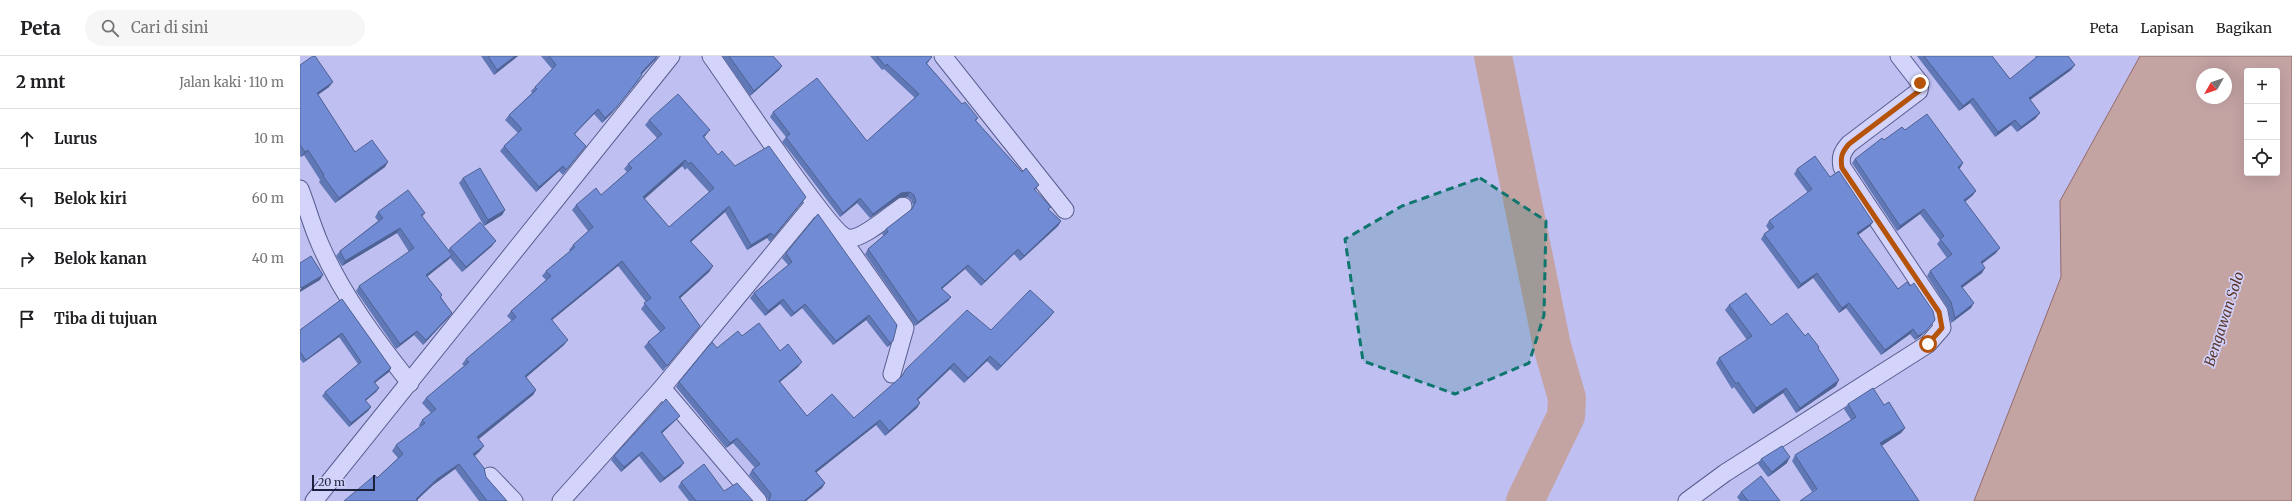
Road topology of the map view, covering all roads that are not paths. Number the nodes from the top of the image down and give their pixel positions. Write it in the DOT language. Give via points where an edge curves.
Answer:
graph roads {
  1 [pos="671,56"];
  2 [pos="711,56"];
  3 [pos="943,56"];
  4 [pos="1899,56"];
  5 [pos="300,189"];
  6 [pos="814,204"];
  7 [pos="902,206"];
  8 [pos="1065,210"];
  9 [pos="838,233"];
  10 [pos="892,374"];
  11 [pos="410,383"];
  12 [pos="662,388"];
  13 [pos="490,476"];
  14 [pos="314,501"];
  15 [pos="514,501"];
  16 [pos="561,501"];
  17 [pos="758,501"];
  18 [pos="1688,501"];
  1 -- 11 [label="street"];
  2 -- 6 [label="street"];
  3 -- 8 [label="street"];
  4 -- 18 [label="street" via="1920,83 1919,91 1849,144 1843,151 1842,168 1939,312 1942,328 1928,344 1725,473"];
  5 -- 11 [label="street" via="320,244 330,263 370,331"];
  6 -- 9 [label="street"];
  6 -- 12 [label="street"];
  7 -- 9 [label="street" via="860,236 849,238"];
  9 -- 10 [label="street" via="905,328"];
  11 -- 14 [label="street"];
  12 -- 16 [label="street"];
  12 -- 17 [label="street"];
  13 -- 15 [label="street"];
}
